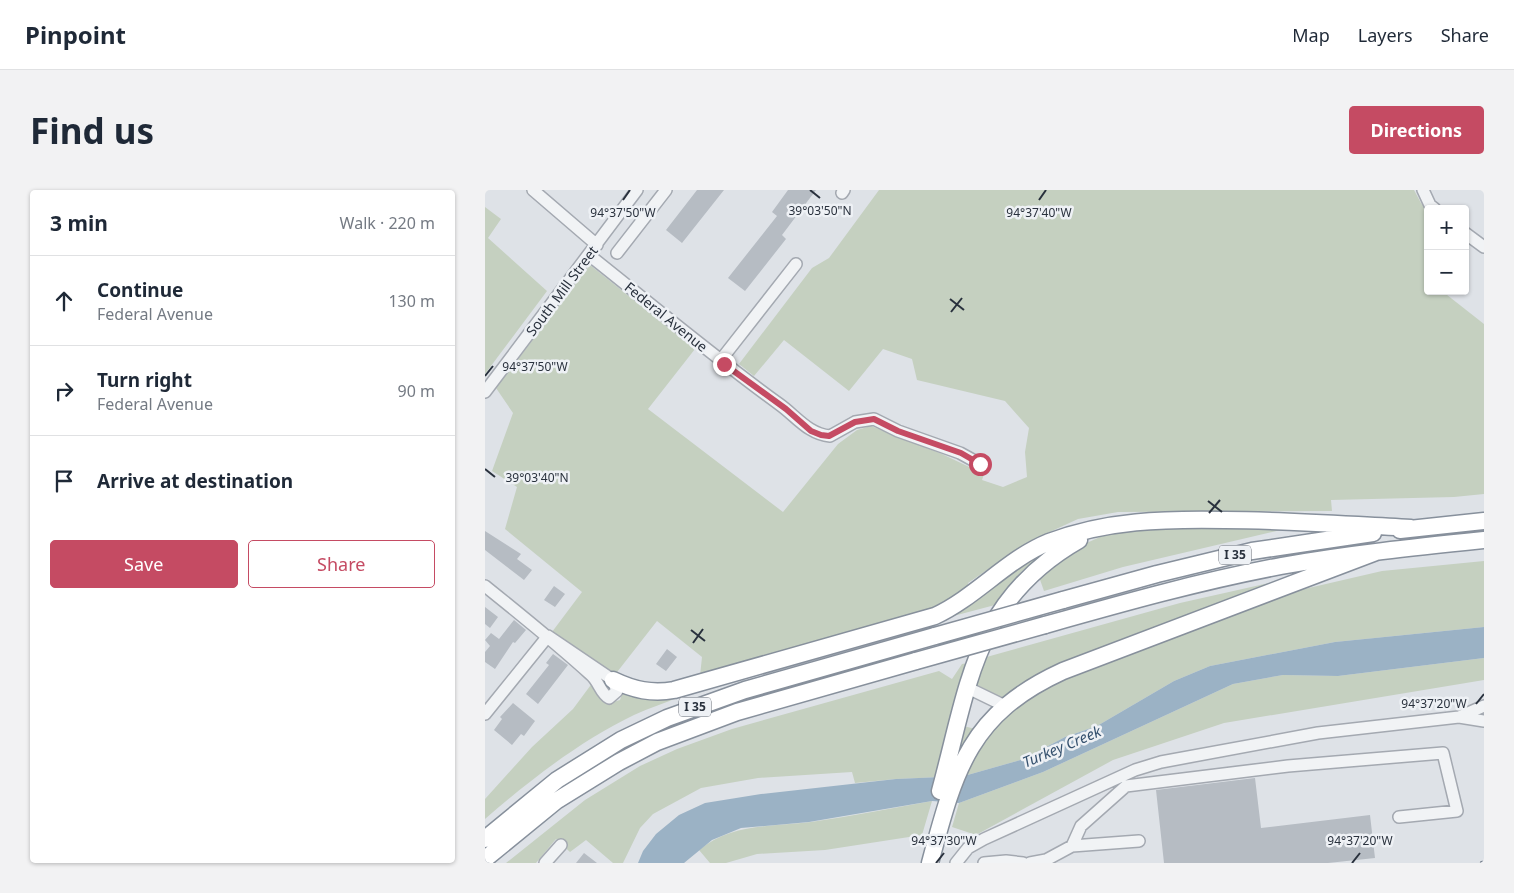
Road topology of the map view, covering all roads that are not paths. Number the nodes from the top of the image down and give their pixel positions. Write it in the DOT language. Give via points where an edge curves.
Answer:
graph roads {
  1 [pos="533,190"];
  2 [pos="637,190"];
  3 [pos="666,190"];
  4 [pos="1423,191"];
  5 [pos="1432,205"];
  6 [pos="624,208"];
  7 [pos="642,221"];
  8 [pos="1469,236"];
  9 [pos="597,245"];
  10 [pos="1484,248"];
  11 [pos="617,253"];
  12 [pos="589,255"];
  13 [pos="796,264"];
  14 [pos="720,361"];
  15 [pos="485,392"];
  16 [pos="980,464"];
  17 [pos="1484,520"];
  18 [pos="1105,526"];
  19 [pos="1411,528"];
  20 [pos="1484,540"];
  21 [pos="1376,552"];
  22 [pos="485,586"];
  23 [pos="548,636"];
  24 [pos="613,680"];
  25 [pos="968,688"];
  26 [pos="1005,706"];
  27 [pos="1484,706"];
  28 [pos="485,714"];
  29 [pos="1459,716"];
  30 [pos="1484,721"];
  31 [pos="1399,817"];
  32 [pos="485,839"];
  33 [pos="1139,841"];
  34 [pos="561,845"];
  35 [pos="1072,846"];
  36 [pos="485,859"];
  37 [pos="545,863"];
  38 [pos="921,863"];
  39 [pos="931,863"];
  40 [pos="956,863"];
  41 [pos="985,863"];
  42 [pos="1023,863"];
  43 [pos="1030,863"];
  1 -- 9 [label="street"];
  2 -- 6 [label="street, South Mill Street"];
  3 -- 7 [label="street"];
  4 -- 5 [label="street"];
  6 -- 7 [label="street"];
  6 -- 9 [label="street, South Mill Street"];
  7 -- 11 [label="street"];
  8 -- 10 [label="street"];
  9 -- 12 [label="street, South Mill Street"];
  12 -- 14 [label="street, Federal Avenue"];
  12 -- 15 [label="street, South Mill Street"];
  13 -- 14 [label="street"];
  14 -- 16 [label="street, Federal Avenue" via="811,431 821,435 829,436 855,422 874,419 961,453"];
  17 -- 19 [label="highway, I 35"];
  18 -- 19 [label="highway" via="1193,519 1279,520"];
  18 -- 24 [label="highway" via="1049,542 1031,551 950,609 935,616 674,690 639,690"];
  18 -- 25 [label="highway" via="1057,553 1007,599 987,632"];
  19 -- 32 [label="highway, I 35, bridge" via="1285,545 1157,574 745,690 667,718 621,740 557,780"];
  20 -- 21 [label="highway, I 35"];
  21 -- 26 [label="highway" via="1063,671 1027,689"];
  21 -- 36 [label="highway, I 35, bridge" via="1199,583 698,725 619,762 556,801"];
  22 -- 23 [label="street"];
  23 -- 24 [label="street"];
  23 -- 24 [label="street" via="596,679 603,695 609,698 617,691"];
  23 -- 28 [label="street"];
  25 -- 26 [label="street"];
  25 -- 38 [label="highway"];
  26 -- 39 [label="highway" via="982,730 958,769"];
  27 -- 29 [label="street"];
  29 -- 30 [label="street"];
  29 -- 40 [label="street" via="1318,733 1161,762 1135,770 984,839 968,848"];
  31 -- 35 [label="street" via="1457,811 1443,753 1288,766 1125,786 1081,826"];
  33 -- 35 [label="street"];
  34 -- 37 [label="street"];
  35 -- 43 [label="street" via="1046,860"];
  41 -- 42 [label="street"];
}
